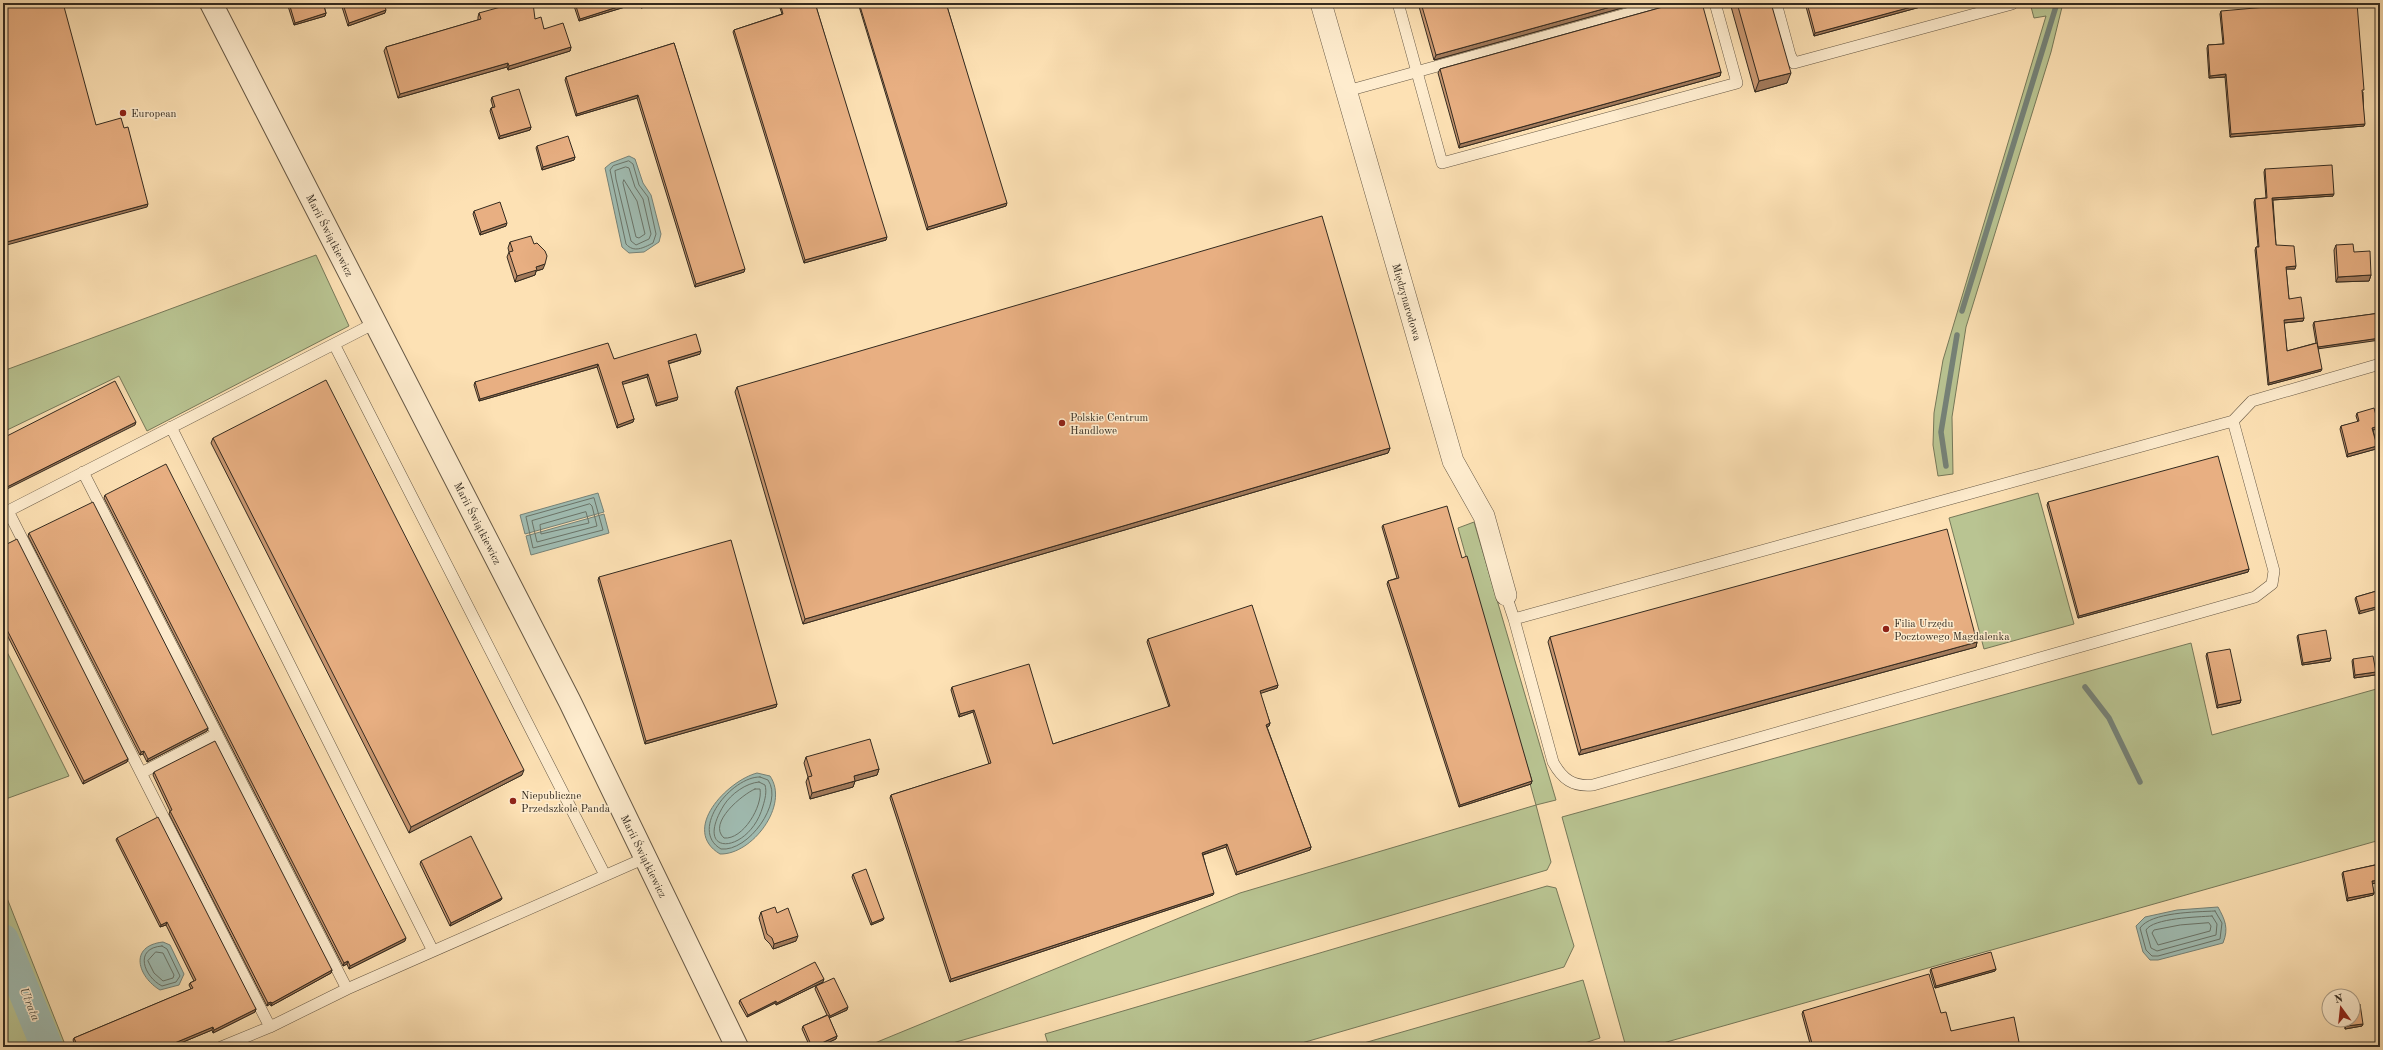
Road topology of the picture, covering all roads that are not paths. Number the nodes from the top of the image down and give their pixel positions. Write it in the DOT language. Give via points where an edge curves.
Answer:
graph roads {
  1 [pos="211,3"];
  2 [pos="1321,3"];
  3 [pos="1398,3"];
  4 [pos="1666,3"];
  5 [pos="1715,3"];
  6 [pos="1776,3"];
  7 [pos="2012,4"];
  8 [pos="1417,72"];
  9 [pos="1347,91"];
  10 [pos="375,323"];
  11 [pos="334,344"];
  12 [pos="2380,364"];
  13 [pos="2233,421"];
  14 [pos="171,427"];
  15 [pos="83,472"];
  16 [pos="1506,595"];
  17 [pos="1514,619"];
  18 [pos="217,734"];
  19 [pos="141,773"];
  20 [pos="645,858"];
  21 [pos="605,875"];
  22 [pos="433,951"];
  23 [pos="347,989"];
  24 [pos="270,1027"];
  25 [pos="221,1047"];
  26 [pos="737,1047"];
  1 -- 10 [label="street, Marii Świątkiewicz"];
  2 -- 9 [label="street, Międzynarodowa"];
  3 -- 8 [label="lane"];
  4 -- 8 [label="lane"];
  5 -- 8 [label="lane" via="1737,83 1442,163"];
  6 -- 7 [label="lane" via="1794,63"];
  8 -- 9 [label="lane"];
  9 -- 16 [label="street, Międzynarodowa" via="1453,461 1484,516"];
  10 -- 11 [label="lane"];
  10 -- 20 [label="street, Marii Świątkiewicz" via="570,702"];
  11 -- 14 [label="lane"];
  11 -- 21 [label="lane"];
  12 -- 13 [label="lane" via="2252,400"];
  13 -- 17 [label="lane"];
  13 -- 17 [label="lane" via="2274,571 2272,584 2255,597 1593,785 1582,786 1572,783 1558,772 1553,762"];
  14 -- 15 [label="lane"];
  14 -- 22 [label="lane"];
  15 -- 18 [label="lane"];
  15 -- 19 [label="lane" via="8,511"];
  16 -- 17 [label="lane"];
  18 -- 19 [label="lane"];
  18 -- 23 [label="lane"];
  19 -- 24 [label="lane"];
  20 -- 21 [label="lane"];
  20 -- 26 [label="street, Marii Świątkiewicz"];
  21 -- 22 [label="lane"];
  22 -- 23 [label="lane"];
  23 -- 24 [label="lane"];
  24 -- 25 [label="lane"];
}
